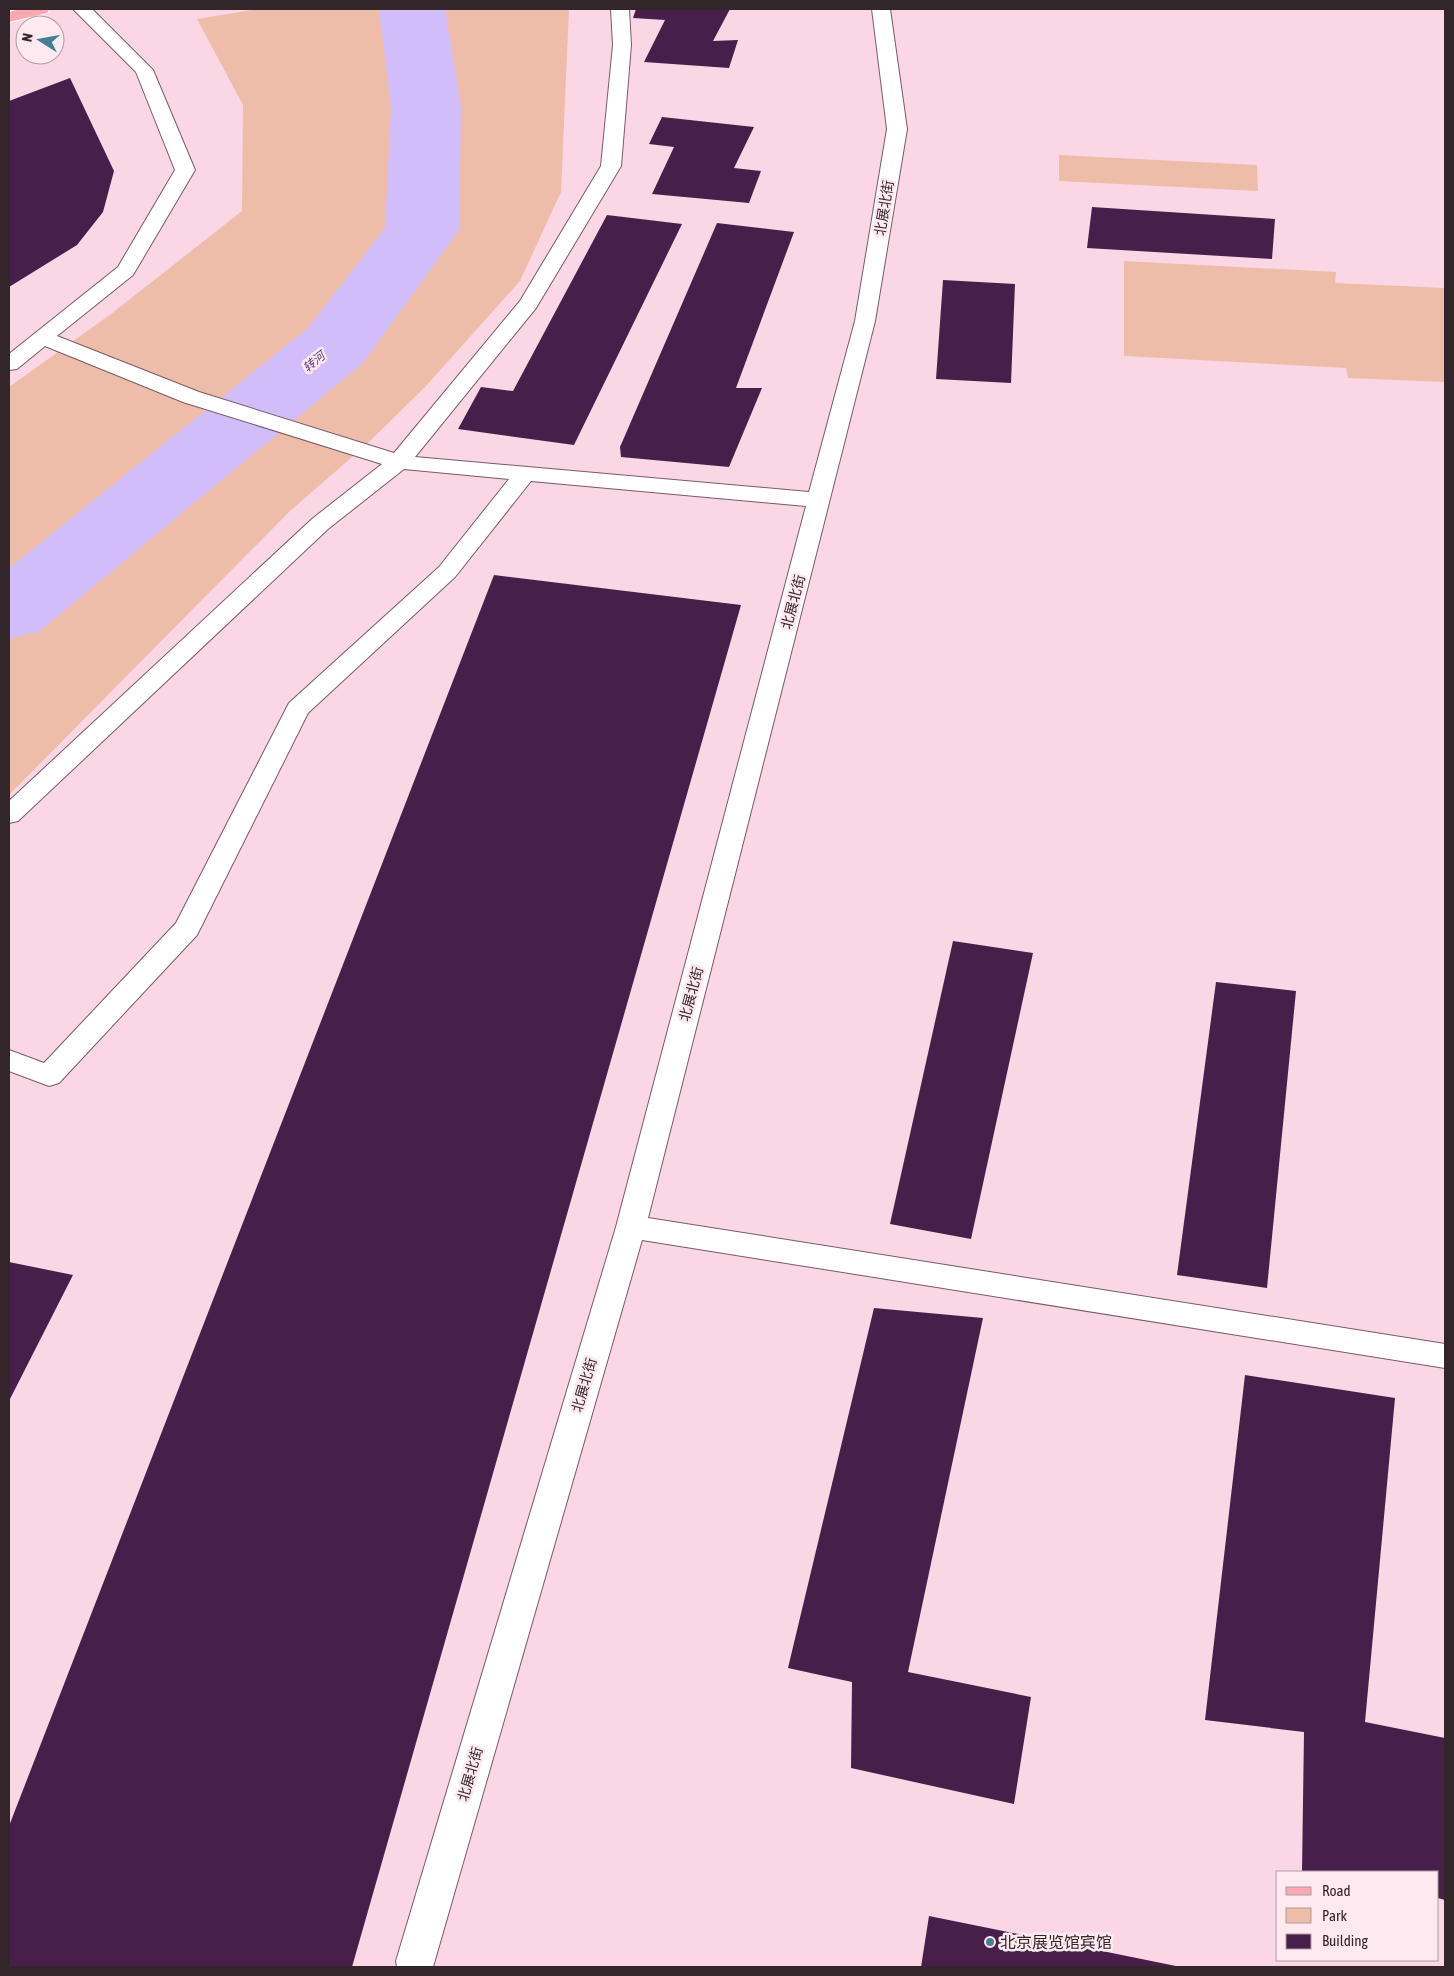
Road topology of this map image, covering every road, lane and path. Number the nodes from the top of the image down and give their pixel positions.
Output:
1 (41, 9) edge
2 (82, 9) edge
3 (620, 9) edge
4 (881, 9) edge
5 (9, 16) edge
6 (44, 338) junction
7 (9, 364) edge
8 (399, 462) junction
9 (525, 473) junction
10 (820, 500) junction
11 (9, 815) edge
12 (9, 1060) edge
13 (631, 1227) junction
14 (1445, 1356) edge
15 (415, 1967) edge

1 - 5 main road
2 - 6 street
3 - 8 street
4 - 10 street, 北展北街
6 - 7 street
6 - 8 street
8 - 9 street
8 - 11 street
9 - 10 street
9 - 12 street
10 - 13 street, 北展北街
13 - 14 street
13 - 15 street, 北展北街

